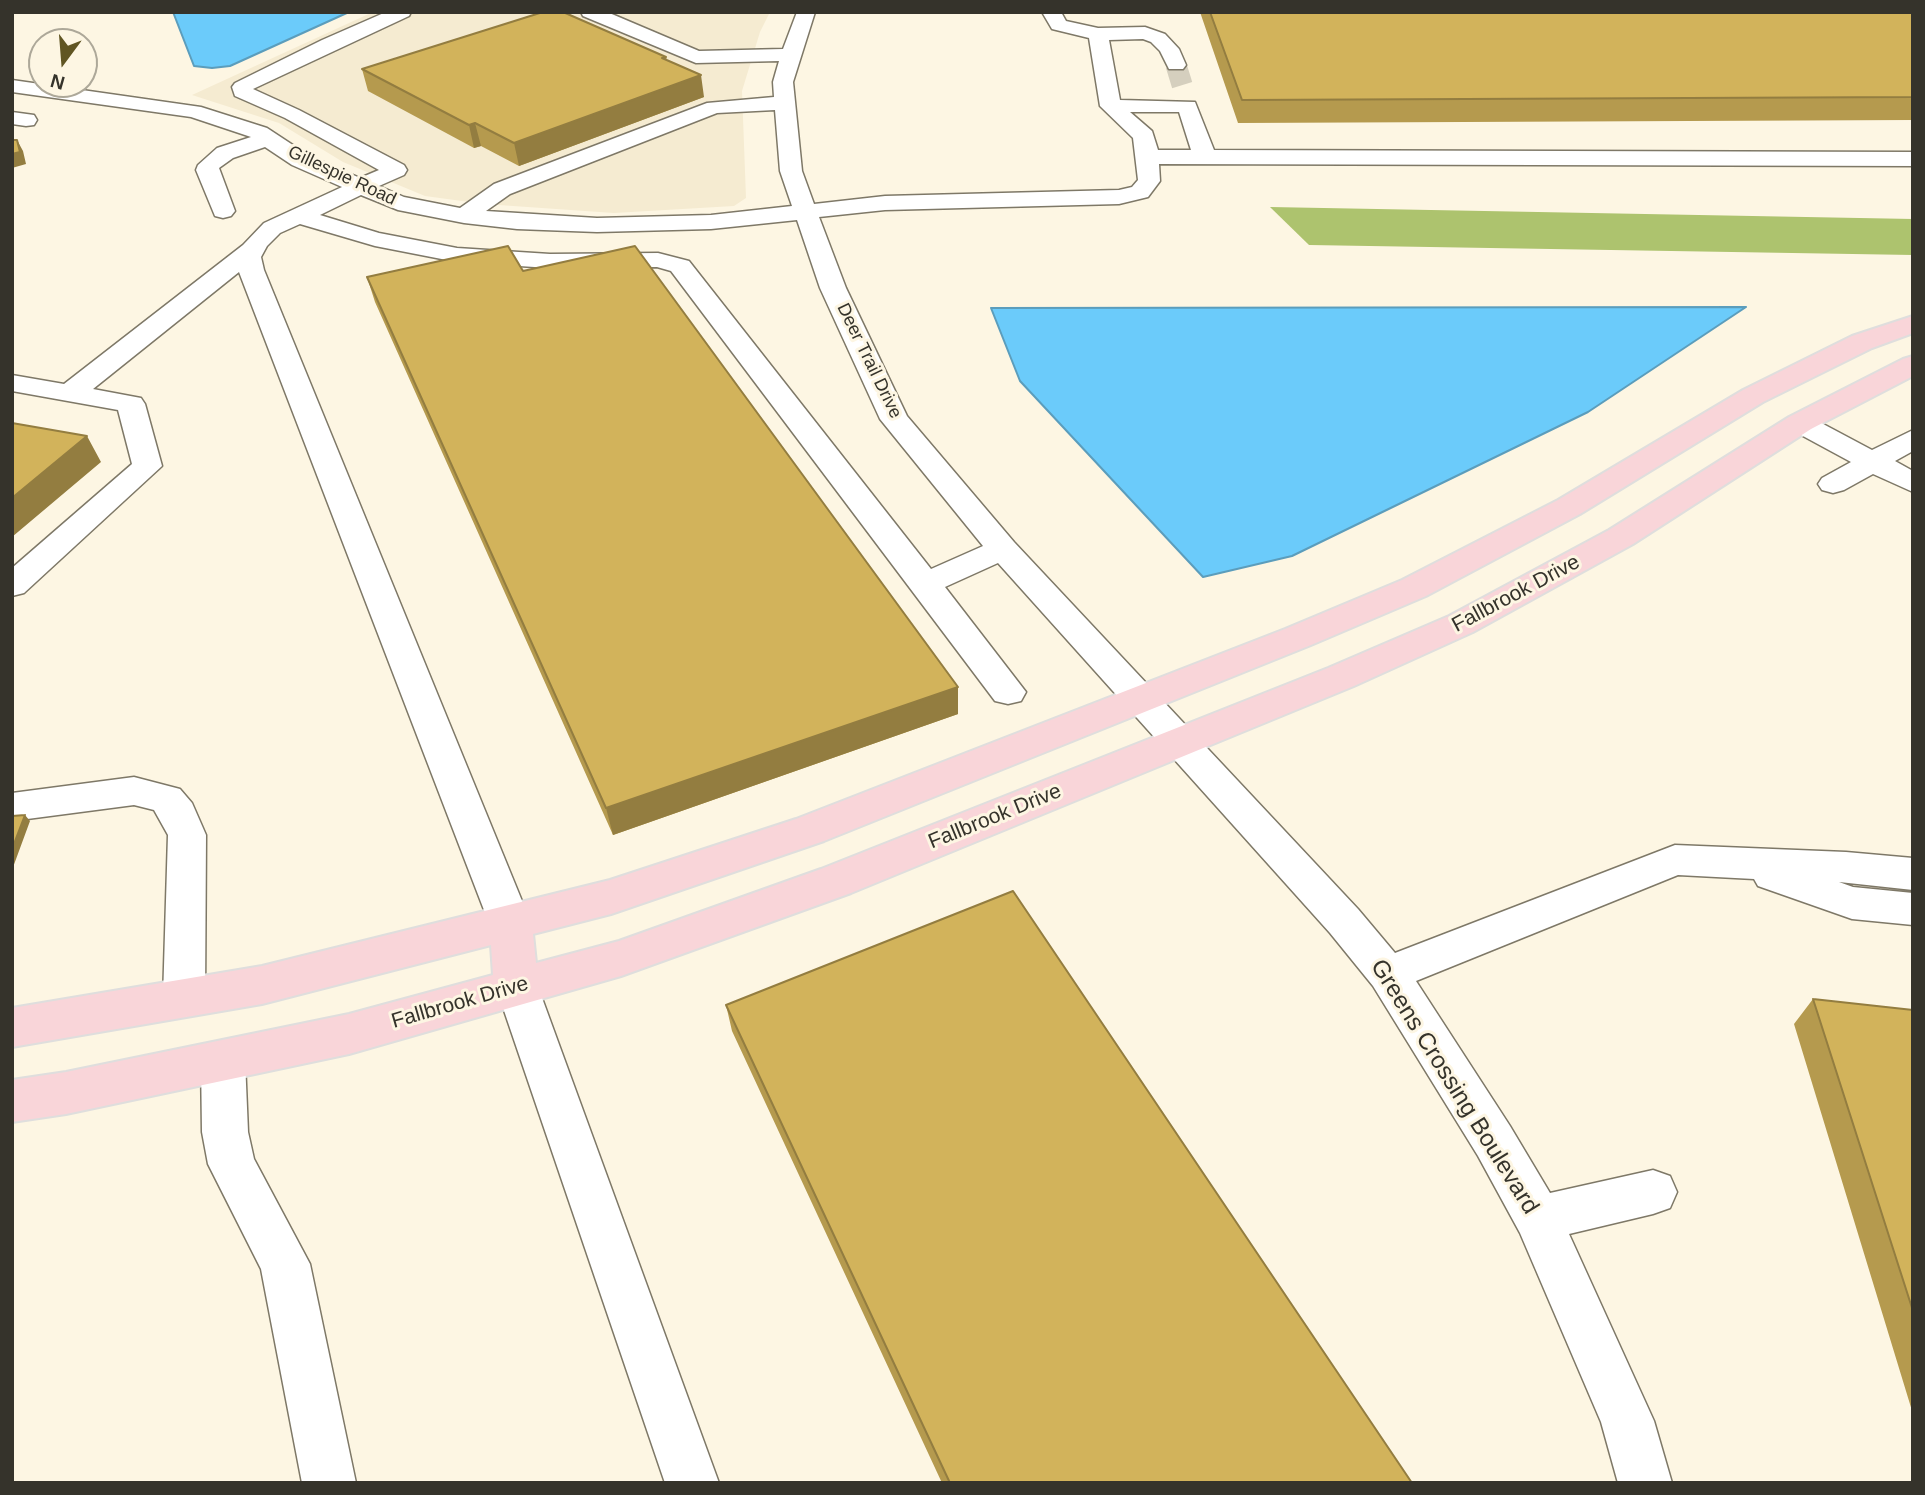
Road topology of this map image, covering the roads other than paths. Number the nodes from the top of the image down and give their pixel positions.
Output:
1 (402, 12) edge
2 (590, 12) edge
3 (806, 12) edge
4 (1051, 12) edge
5 (1098, 34) junction
6 (790, 55) junction
7 (1176, 65) tunnel mouth
8 (12, 86) edge
9 (783, 103) junction
10 (1111, 106) junction
11 (268, 139) junction
12 (1148, 158) junction
13 (1205, 158) junction
14 (1913, 159) edge
15 (369, 183) junction
16 (223, 211) dead end
17 (805, 211) junction
18 (296, 215) junction
19 (464, 216) junction
20 (686, 223) junction
21 (253, 249) junction
22 (673, 263) junction
23 (1913, 324) edge
24 (1913, 365) edge
25 (12, 383) edge
26 (70, 393) junction
27 (1800, 423) junction
28 (1913, 439) edge
29 (1872, 461) junction
30 (1617, 477) junction
31 (1913, 483) edge
32 (1833, 484) dead end
33 (1670, 505) junction
34 (1003, 550) junction
35 (925, 584) junction
36 (12, 586) edge
37 (1008, 692) dead end
38 (1140, 699) junction
39 (1181, 742) junction
40 (12, 807) edge
41 (1739, 863) junction
42 (1913, 874) edge
43 (1913, 909) edge
44 (510, 923) junction
45 (1388, 974) junction
46 (517, 987) junction
47 (184, 999) junction
48 (12, 1028) edge
49 (223, 1060) junction
50 (12, 1101) edge
51 (1653, 1192) dead end
52 (1538, 1218) junction
53 (329, 1483) edge
54 (692, 1483) edge
55 (1645, 1483) edge

1 - 15 street
2 - 6 street
3 - 6 street, Deer Trail Drive
4 - 5 street
5 - 7 street
5 - 10 street
6 - 9 street, Deer Trail Drive
8 - 11 street, Gillespie Road
9 - 17 street, Deer Trail Drive
9 - 19 street
10 - 12 street
10 - 13 street
11 - 15 street, Gillespie Road
11 - 16 street
12 - 13 street
12 - 17 street, Gillespie Road
13 - 14 street
15 - 18 street
15 - 19 street, Gillespie Road
17 - 20 street, Gillespie Road
17 - 34 street, Deer Trail Drive
18 - 21 street
18 - 22 street
19 - 20 street, Gillespie Road
20 - 22 street
21 - 26 street
21 - 44 street
22 - 35 street
23 - 30 main road
24 - 27 main road, Fallbrook Drive
25 - 26 street
26 - 36 lane
27 - 29 street
27 - 33 main road, Fallbrook Drive
28 - 29 lane
29 - 31 street
29 - 32 lane
30 - 33 main road
30 - 38 main road
33 - 39 main road, Fallbrook Drive
34 - 35 lane
34 - 38 street, Deer Trail Drive
35 - 37 street
38 - 39 street, Deer Trail Drive
38 - 44 main road
39 - 45 street, Greens Crossing Boulevard
39 - 46 main road, Fallbrook Drive
40 - 47 street
41 - 42 street
41 - 43 street
41 - 45 street
44 - 46 main road
44 - 47 main road
45 - 52 street, Greens Crossing Boulevard
46 - 49 main road, Fallbrook Drive
46 - 54 street
47 - 48 main road
49 - 50 main road, Fallbrook Drive
49 - 53 street
51 - 52 street
52 - 55 street, Greens Crossing Boulevard

